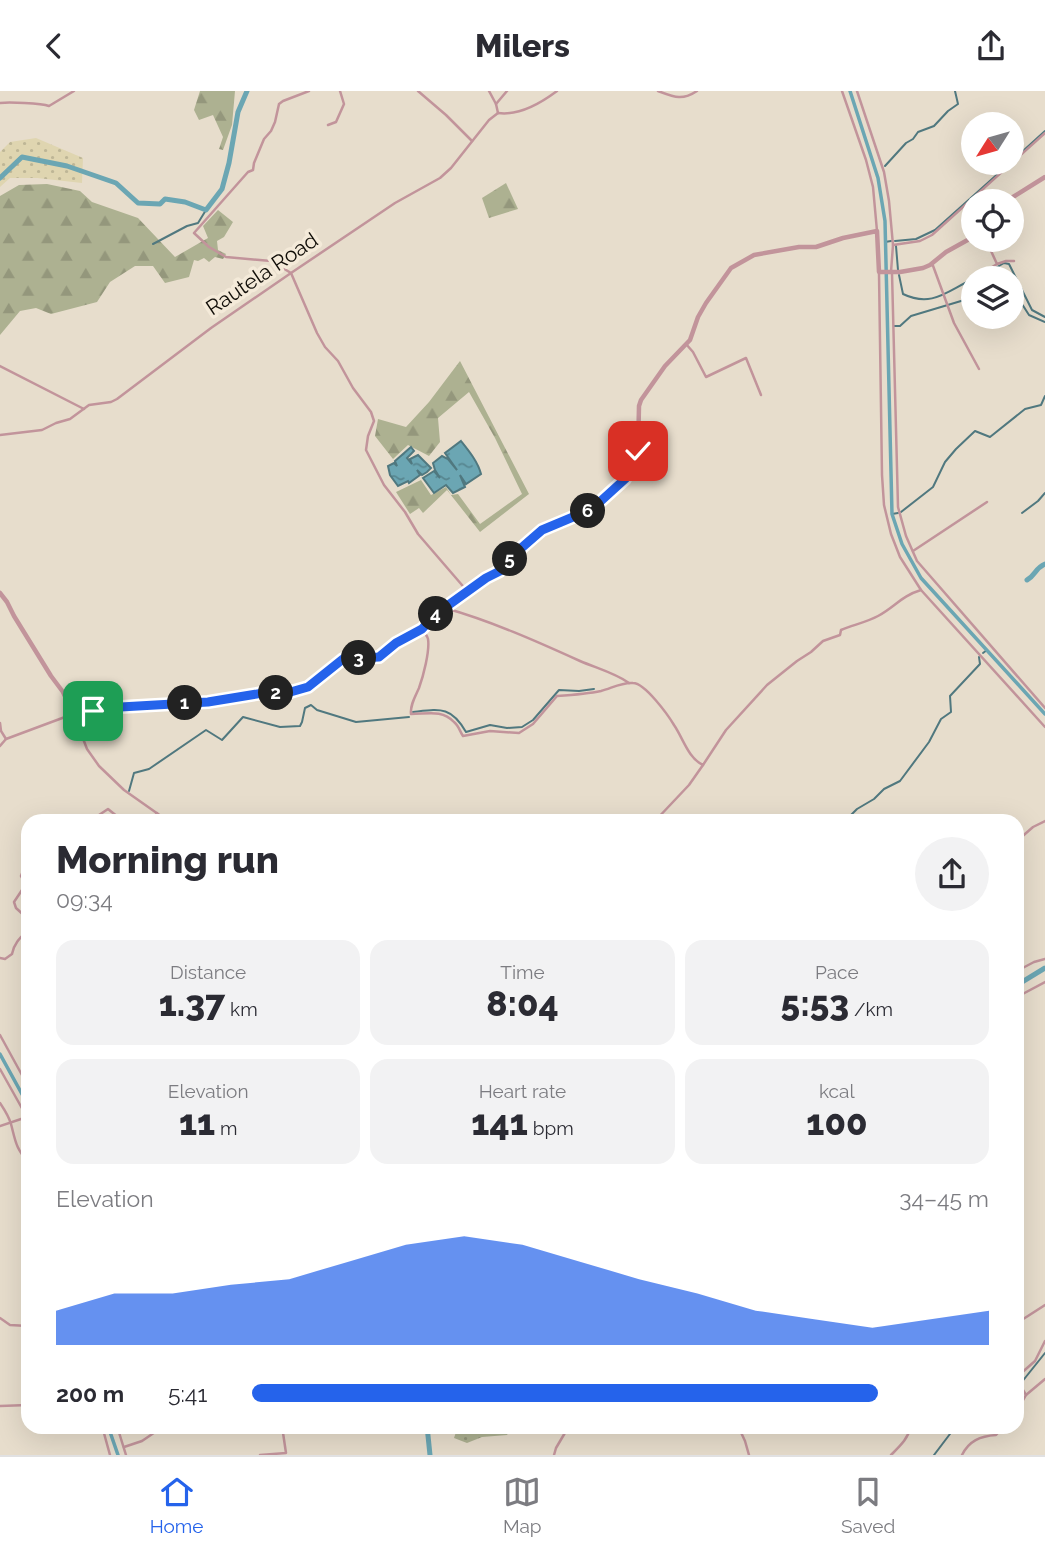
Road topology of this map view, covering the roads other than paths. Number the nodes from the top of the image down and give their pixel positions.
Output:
1 (74, 91) edge
2 (309, 91) edge
3 (340, 91) edge
4 (418, 91) edge
5 (489, 91) edge
6 (507, 91) edge
7 (557, 91) edge
8 (658, 91) edge
9 (697, 91) edge
10 (842, 91) edge
11 (857, 91) edge
12 (0, 103) edge
13 (496, 104) junction
14 (498, 113) junction
15 (328, 125) dead end
16 (1045, 134) edge
17 (472, 141) junction
18 (1045, 177) edge
19 (1024, 190) edge
20 (877, 231) junction
21 (961, 243) edge
22 (893, 245) junction
23 (992, 252) edge
24 (1014, 261) dead end
25 (932, 263) junction
26 (997, 264) junction
27 (994, 266) edge
28 (886, 272) junction
29 (291, 273) junction
30 (686, 344) junction
31 (0, 366) edge
32 (979, 369) dead end
33 (761, 395) dead end
34 (83, 409) junction
35 (0, 435) edge
36 (987, 502) dead end
37 (913, 551) junction
38 (921, 590) junction
39 (468, 592) junction
40 (0, 593) edge
41 (444, 608) junction
42 (422, 629) junction
43 (630, 683) junction
44 (1045, 708) edge
45 (74, 715) junction
46 (0, 723) edge
47 (1045, 727) edge
48 (6, 739) junction
49 (0, 745) edge
50 (703, 765) junction
51 (157, 813) edge
52 (662, 814) edge
53 (1045, 821) edge
54 (1024, 835) edge
55 (21, 892) edge
56 (21, 913) edge
57 (21, 936) edge
58 (0, 958) edge
59 (1045, 958) edge
60 (1024, 967) edge
61 (1045, 982) edge
62 (1024, 993) edge
63 (0, 1035) edge
64 (0, 1069) edge
65 (21, 1073) edge
66 (0, 1103) edge
67 (21, 1106) edge
68 (21, 1120) edge
69 (10, 1122) junction
70 (0, 1125) edge
71 (21, 1153) edge
72 (1045, 1305) edge
73 (0, 1318) edge
74 (1024, 1319) edge
75 (21, 1326) edge
76 (1045, 1341) edge
77 (1024, 1371) edge
78 (1045, 1380) edge
79 (1024, 1391) edge
80 (1026, 1395) junction
81 (1024, 1399) edge
82 (21, 1405) edge
83 (0, 1406) edge
84 (102, 1434) edge
85 (120, 1434) edge
86 (152, 1434) edge
87 (283, 1434) edge
88 (564, 1434) edge
89 (742, 1434) edge
90 (909, 1434) edge
91 (997, 1434) edge
92 (124, 1447) junction
93 (286, 1454) edge
94 (110, 1455) edge
95 (126, 1455) edge
96 (260, 1455) edge
97 (554, 1455) edge
98 (749, 1455) edge
99 (891, 1455) edge
100 (962, 1455) edge

1 - 12 street
2 - 29 street
3 - 15 street
4 - 17 street
5 - 13 street
6 - 13 street
7 - 14 street
8 - 9 street
10 - 20 street
11 - 22 street
13 - 14 street
14 - 17 street, Rautela Road
16 - 22 street
17 - 29 street, Rautela Road
18 - 19 street
20 - 28 street
20 - 30 street
21 - 25 street
22 - 28 street
23 - 26 street
24 - 26 street
25 - 28 street
25 - 32 street
26 - 27 street
28 - 37 street
28 - 38 street
29 - 34 street, Rautela Road
29 - 39 street
30 - 33 street
30 - 39 street
31 - 34 street
34 - 35 street, Rautela Road
36 - 37 street
37 - 44 street
38 - 47 street
38 - 50 street
39 - 41 street
40 - 45 street
41 - 42 street
41 - 43 street
42 - 43 street
42 - 45 street
43 - 50 street
45 - 48 street
45 - 51 street
46 - 48 street
48 - 49 street
50 - 52 street
53 - 54 street
55 - 56 street
57 - 58 street
59 - 60 street
61 - 62 street
63 - 65 street
64 - 67 street
66 - 69 street
68 - 69 street
69 - 70 street
69 - 71 street
72 - 74 street
73 - 75 street
76 - 77 street
78 - 80 street
79 - 80 street
80 - 81 street
82 - 83 street
84 - 94 street
85 - 92 street
86 - 92 street
87 - 93 street
88 - 97 street
89 - 98 street
90 - 99 street
91 - 100 street
92 - 95 street
93 - 96 street

